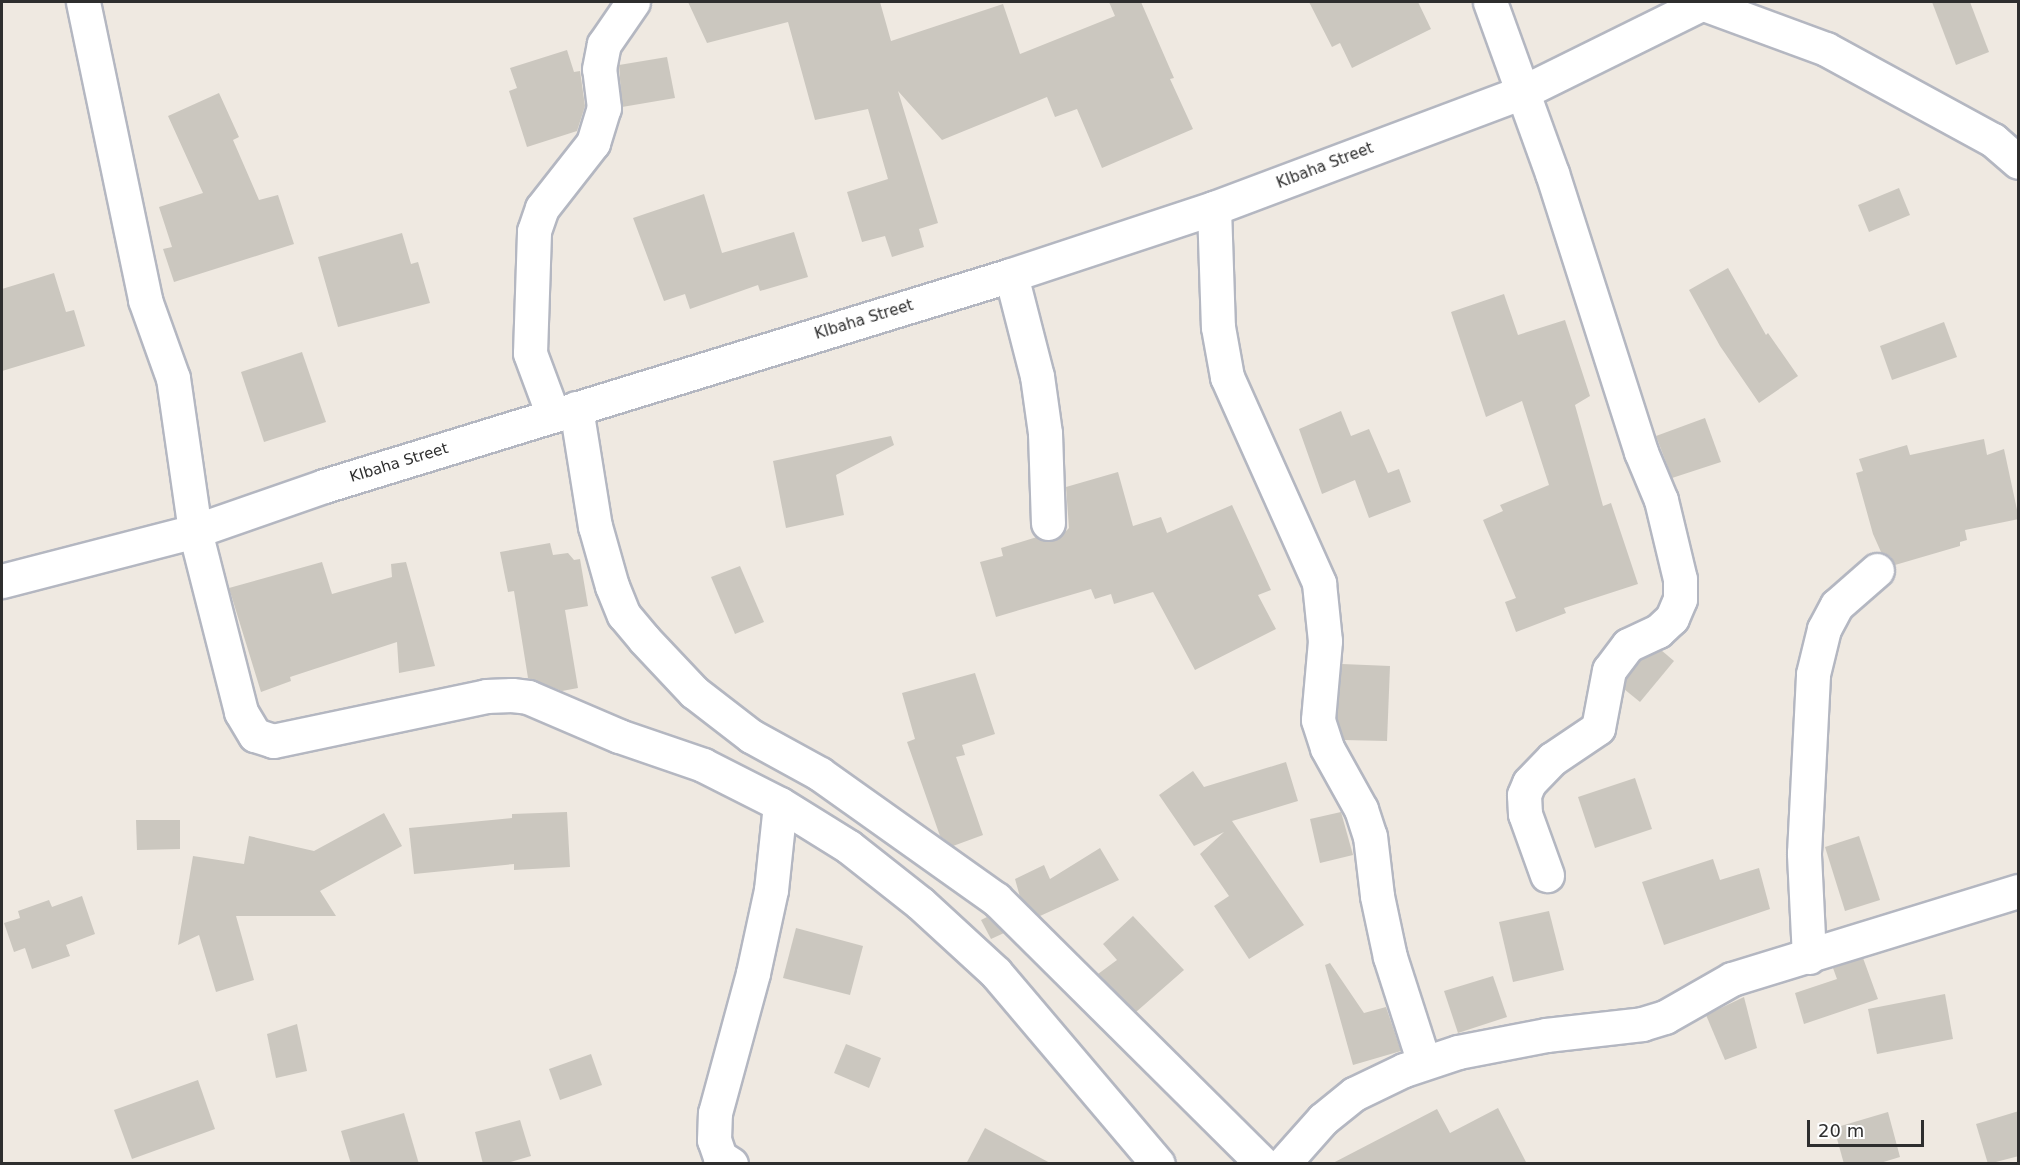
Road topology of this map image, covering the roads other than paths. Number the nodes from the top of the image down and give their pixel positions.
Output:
1 (83, 2) edge
2 (633, 2) edge
3 (1490, 2) edge
4 (1703, 2) edge
5 (1522, 92) junction
6 (2019, 162) edge
7 (1214, 208) junction
8 (1011, 275) junction
9 (565, 412) junction
10 (1048, 523) dead end
11 (195, 531) junction
12 (1877, 570) dead end
13 (2, 581) edge
14 (780, 804) junction
15 (1547, 875) dead end
16 (2019, 891) edge
17 (1809, 957) junction
18 (1424, 1063) junction
19 (731, 1164) edge
20 (1158, 1164) edge
21 (1263, 1164) edge
22 (1283, 1164) edge

1 - 11 street
2 - 9 street
3 - 5 street
4 - 5 street, KIbaha Street
4 - 6 street
5 - 7 street, KIbaha Street
5 - 15 street
7 - 8 street, KIbaha Street
7 - 18 street
8 - 9 street, KIbaha Street
8 - 10 street
9 - 11 street, KIbaha Street
9 - 21 street
11 - 13 street, KIbaha Street
11 - 14 street
12 - 17 street
14 - 19 street
14 - 20 street
16 - 17 street
17 - 18 street
18 - 22 street

